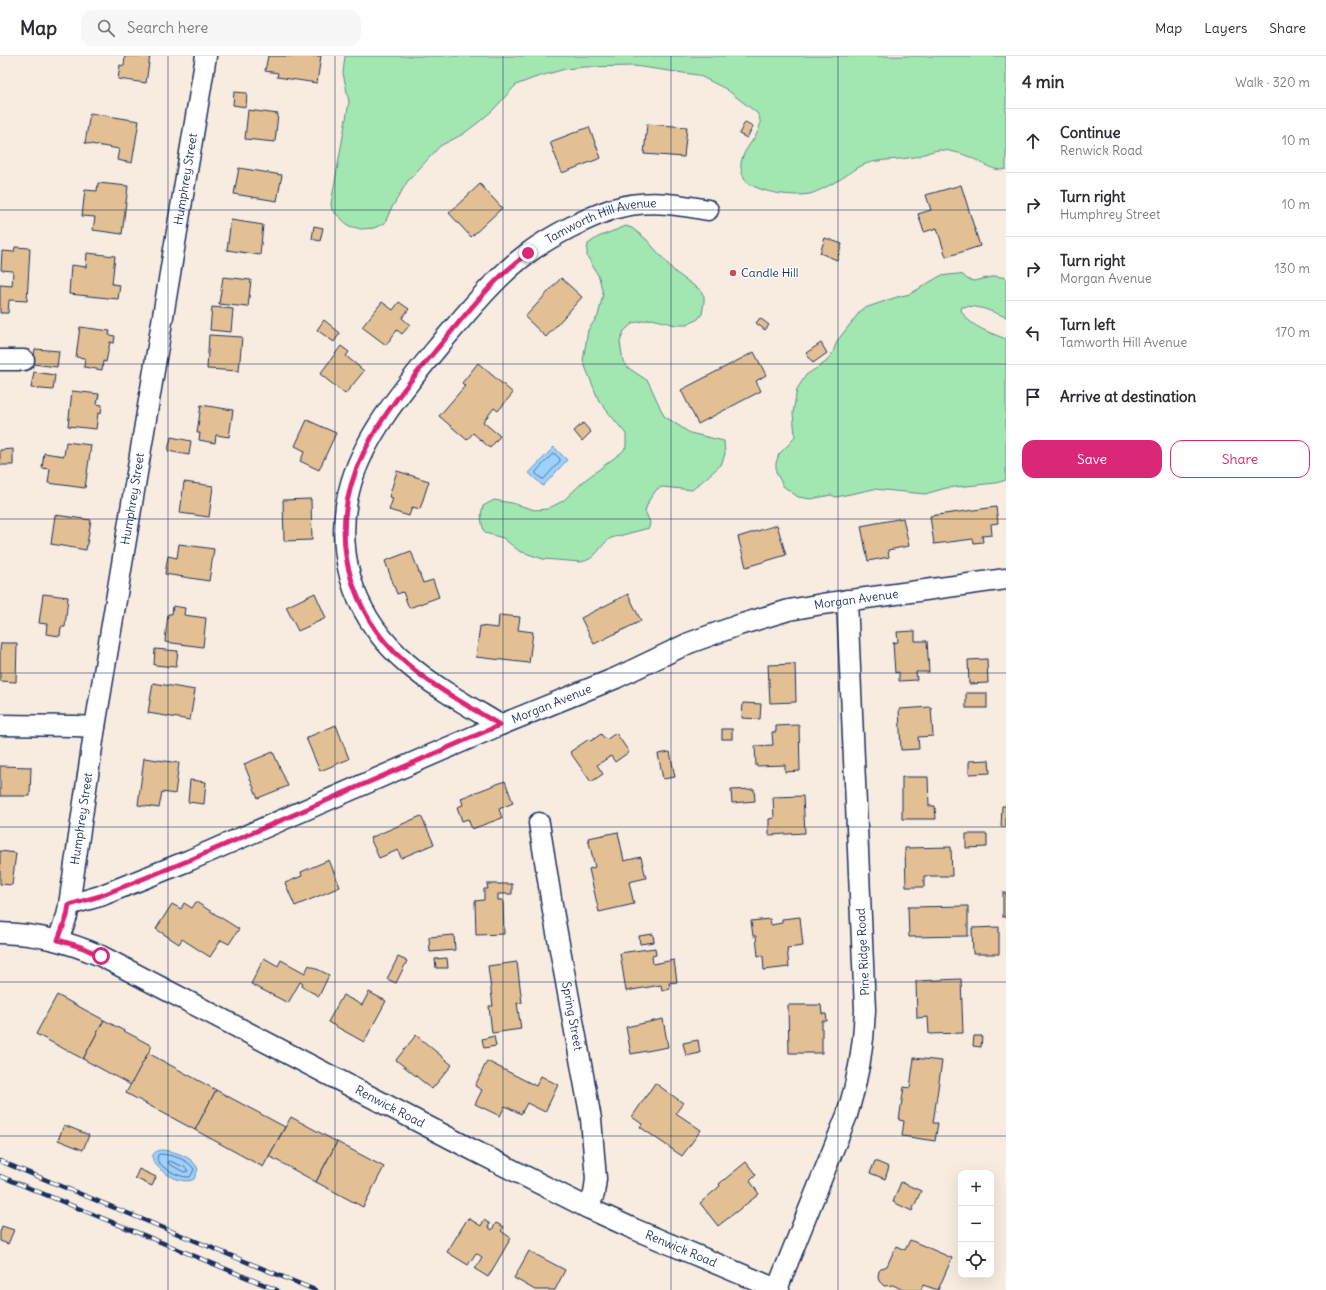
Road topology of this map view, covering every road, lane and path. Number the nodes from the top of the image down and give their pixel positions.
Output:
1 (206, 56) edge
2 (708, 210) dead end
3 (0, 360) edge
4 (24, 360) dead end
5 (1006, 580) edge
6 (847, 600) junction
7 (0, 725) edge
8 (500, 725) junction
9 (95, 728) junction
10 (539, 823) dead end
11 (69, 905) junction
12 (0, 933) edge
13 (58, 940) junction
14 (588, 1208) junction
15 (778, 1290) edge

1 - 9 street, Humphrey Street
2 - 8 street, Tamworth Hill Avenue
3 - 4 street
5 - 6 street, Morgan Avenue
6 - 8 street, Morgan Avenue
6 - 15 street, Pine Ridge Road
7 - 9 street
8 - 11 street, Morgan Avenue
9 - 11 street, Humphrey Street
10 - 14 street, Spring Street
11 - 13 street, Humphrey Street
12 - 13 street, Renwick Road
13 - 14 street, Renwick Road
14 - 15 street, Renwick Road

